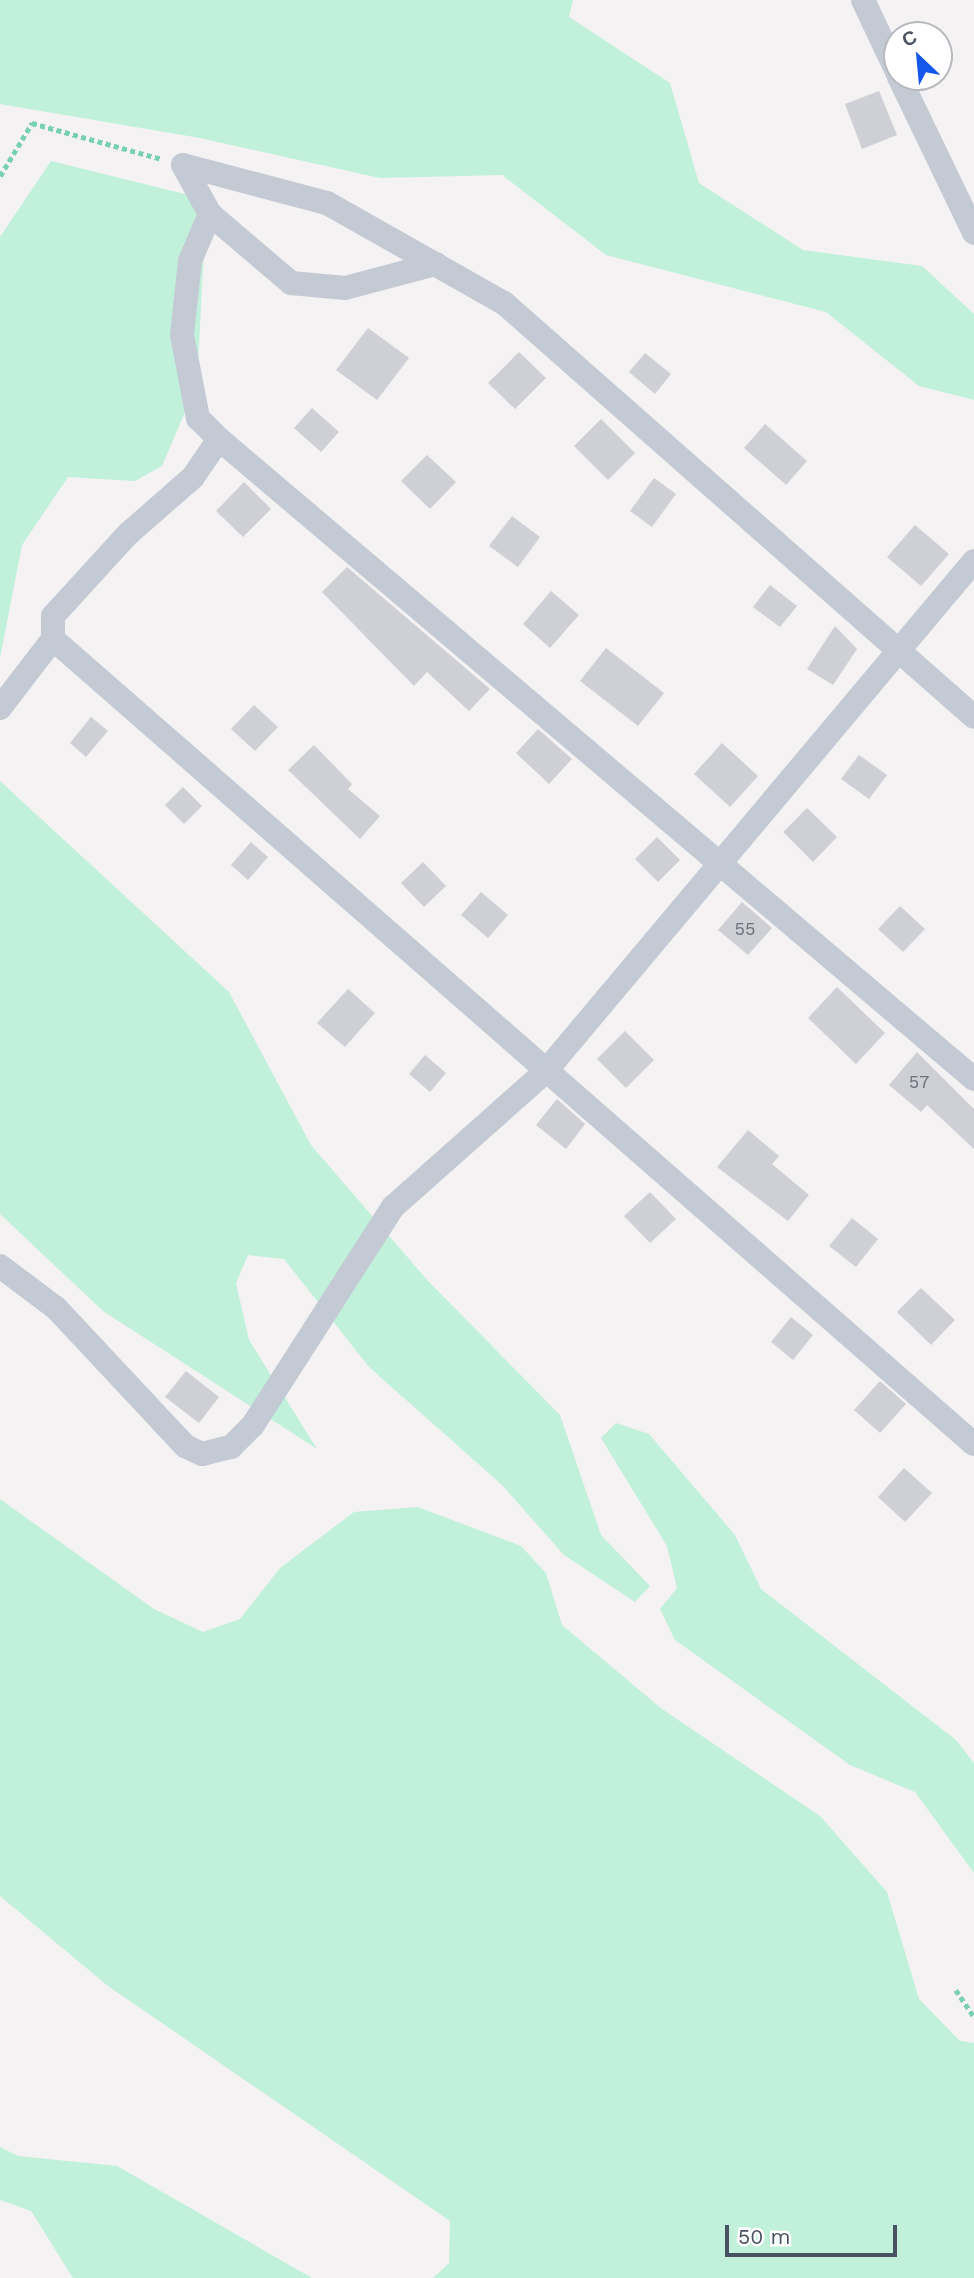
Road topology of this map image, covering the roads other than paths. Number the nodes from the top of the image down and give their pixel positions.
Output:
1 (863, 0) edge
2 (883, 42) edge
3 (906, 91) edge
4 (210, 214) junction
5 (974, 233) edge
6 (436, 264) junction
7 (219, 439) junction
8 (974, 561) edge
9 (53, 639) junction
10 (899, 652) junction
11 (0, 708) edge
12 (974, 717) edge
13 (720, 859) junction
14 (545, 1072) junction
15 (974, 1079) edge
16 (0, 1266) edge
17 (974, 1444) edge

1 - 2 street
3 - 5 street
4 - 6 street
4 - 6 street
4 - 7 street
6 - 10 street
7 - 9 street
7 - 13 street
8 - 10 street
9 - 11 street
9 - 14 street
10 - 12 street
10 - 13 street
13 - 14 street
13 - 15 street
14 - 16 street
14 - 17 street

